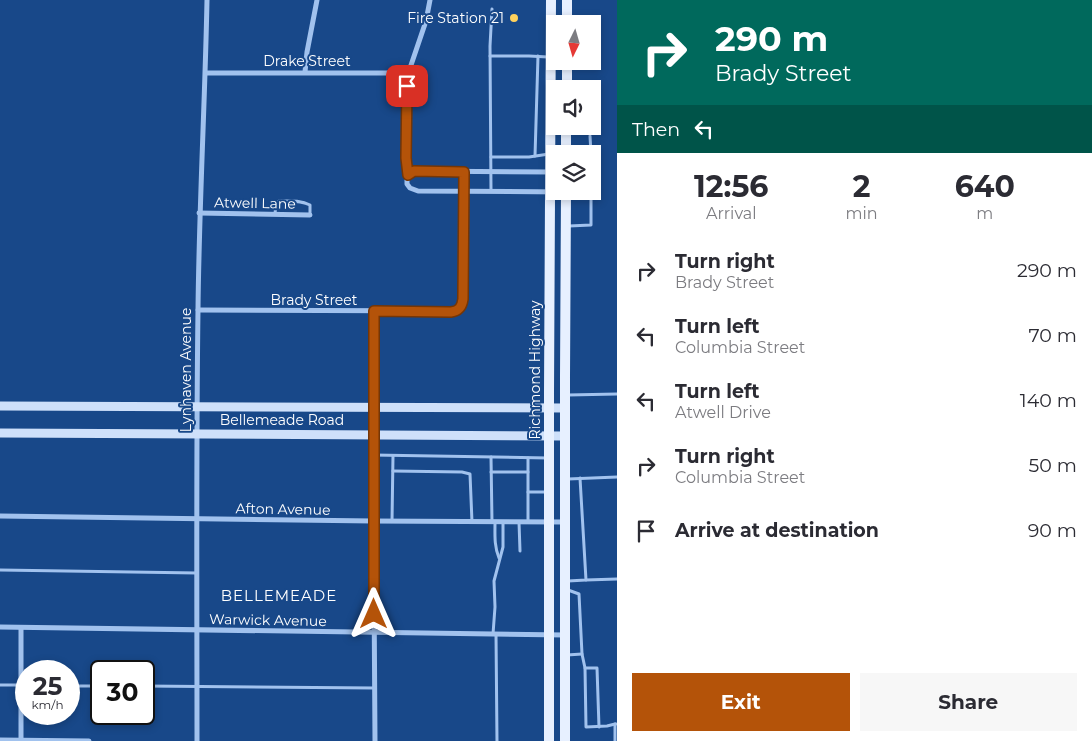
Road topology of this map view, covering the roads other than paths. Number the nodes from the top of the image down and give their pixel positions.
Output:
1 (207, 0) edge
2 (317, 0) edge
3 (430, 0) edge
4 (551, 0) edge
5 (567, 0) edge
6 (492, 9) dead end
7 (551, 13) joint
8 (556, 15) edge
9 (567, 15) edge
10 (490, 56) junction
11 (538, 56) junction
12 (546, 57) edge
13 (551, 70) edge
14 (305, 72) junction
15 (206, 73) junction
16 (408, 74) junction
17 (590, 136) dead end
18 (550, 145) edge
19 (590, 145) edge
20 (546, 155) edge
21 (535, 156) junction
22 (490, 157) junction
23 (464, 172) junction
24 (491, 172) junction
25 (546, 172) edge
26 (408, 175) junction
27 (464, 191) junction
28 (491, 191) junction
29 (546, 191) edge
30 (550, 200) edge
31 (566, 200) edge
32 (591, 200) edge
33 (200, 213) junction
34 (275, 214) junction
35 (310, 215) joint
36 (566, 226) junction
37 (198, 310) junction
38 (374, 311) junction
39 (617, 394) edge
40 (565, 395) junction
41 (0, 406) edge
42 (197, 407) junction
43 (373, 408) junction
44 (549, 408) junction
45 (565, 408) junction
46 (0, 433) edge
47 (197, 433) junction
48 (373, 434) junction
49 (549, 435) junction
50 (565, 436) junction
51 (373, 455) junction
52 (393, 456) junction
53 (491, 457) junction
54 (528, 458) junction
55 (549, 458) junction
56 (393, 471) junction
57 (491, 472) junction
58 (528, 472) junction
59 (617, 477) edge
60 (580, 478) junction
61 (565, 479) junction
62 (528, 492) junction
63 (549, 492) junction
64 (0, 516) edge
65 (198, 519) junction
66 (374, 521) junction
67 (392, 521) junction
68 (472, 522) junction
69 (493, 522) junction
70 (503, 522) junction
71 (519, 522) junction
72 (528, 522) junction
73 (550, 522) junction
74 (565, 522) junction
75 (520, 551) dead end
76 (500, 559) junction
77 (0, 570) edge
78 (197, 573) junction
79 (617, 579) edge
80 (586, 580) junction
81 (565, 585) junction
82 (0, 627) edge
83 (21, 628) junction
84 (197, 630) junction
85 (374, 632) junction
86 (495, 634) junction
87 (550, 634) junction
88 (565, 635) junction
89 (582, 654) junction
90 (565, 655) junction
91 (23, 660) edge
92 (585, 668) junction
93 (0, 685) edge
94 (15, 685) edge
95 (155, 686) edge
96 (197, 687) junction
97 (374, 688) junction
98 (616, 724) edge
99 (23, 725) edge
100 (599, 727) junction
101 (0, 740) edge
102 (22, 741) edge
103 (89, 741) edge
104 (197, 741) edge
105 (375, 741) edge
106 (497, 741) edge
107 (549, 741) edge
108 (566, 741) edge
109 (615, 741) edge

1 - 15 street, Lynhaven Avenue
2 - 14 street
3 - 16 street
4 - 7 main road, Richmond Highway
5 - 9 main road
6 - 10 lane
7 - 8 lane
10 - 11 lane
10 - 22 lane
11 - 12 lane
11 - 21 lane
13 - 18 main road, Richmond Highway
14 - 15 street, Drake Street
14 - 16 street, Drake Street
15 - 33 street, Lynhaven Avenue
16 - 26 street
17 - 19 lane
20 - 21 lane
21 - 22 lane
22 - 24 lane
23 - 24 street
23 - 26 street
23 - 27 street
24 - 25 street
24 - 28 lane
26 - 27 street
27 - 28 street
27 - 38 street, Brady Street
28 - 29 street
30 - 44 main road, Richmond Highway
31 - 36 main road
32 - 36 lane
33 - 34 street, Atwell Lane
33 - 37 street, Lynhaven Avenue
34 - 35 street, Atwell Lane
34 - 35 lane
36 - 40 main road
37 - 38 street, Brady Street
37 - 42 street, Lynhaven Avenue
38 - 43 street
39 - 40 lane
40 - 45 main road
41 - 42 main road, Bellemeade Road
42 - 43 main road, Bellemeade Road
42 - 47 street, Lynhaven Avenue
43 - 44 main road, Bellemeade Road
43 - 48 street
44 - 45 main road, Bellemeade Road
44 - 49 main road, Richmond Highway
45 - 50 main road
46 - 47 main road, Bellemeade Road
47 - 48 main road, Bellemeade Road
47 - 65 street, Lynhaven Avenue
48 - 49 main road, Bellemeade Road
48 - 51 street
49 - 50 main road, Bellemeade Road
49 - 55 main road, Richmond Highway
50 - 61 main road
51 - 52 lane
51 - 66 street
52 - 53 lane
52 - 56 lane
53 - 54 lane
53 - 57 lane
54 - 55 lane
54 - 58 lane
55 - 63 main road, Richmond Highway
56 - 67 lane
56 - 68 lane
57 - 58 lane
57 - 69 lane
58 - 62 lane
59 - 60 lane
60 - 61 lane
60 - 80 lane
61 - 74 main road
62 - 63 lane
62 - 72 lane
63 - 73 main road, Richmond Highway
64 - 65 street, Afton Avenue
65 - 66 street, Afton Avenue
65 - 78 street, Lynhaven Avenue
66 - 67 street, Afton Avenue
66 - 85 street
67 - 68 street, Afton Avenue
68 - 69 street, Afton Avenue
69 - 70 street, Afton Avenue
69 - 76 lane
70 - 71 street, Afton Avenue
70 - 76 lane
71 - 72 street, Afton Avenue
71 - 75 lane
72 - 73 street, Afton Avenue
73 - 74 street, Afton Avenue
73 - 87 main road, Richmond Highway
74 - 81 main road
76 - 86 lane
77 - 78 lane
78 - 84 street, Lynhaven Avenue
79 - 80 lane
80 - 81 lane
81 - 88 main road
81 - 89 lane
82 - 83 street, Warwick Avenue
83 - 84 street, Warwick Avenue
83 - 91 street
84 - 85 street, Warwick Avenue
84 - 96 street, Lynhaven Avenue
85 - 86 street, Warwick Avenue
85 - 97 street
86 - 87 street, Warwick Avenue
86 - 106 lane
87 - 88 street, Warwick Avenue
87 - 107 main road, Richmond Highway
88 - 90 main road
89 - 90 lane
89 - 92 lane
90 - 108 main road
92 - 100 lane
92 - 100 lane
93 - 94 lane
95 - 96 lane
96 - 97 lane
96 - 104 street, Lynhaven Avenue
97 - 105 street
98 - 100 lane
98 - 109 lane
99 - 102 street
101 - 102 street
102 - 103 street

